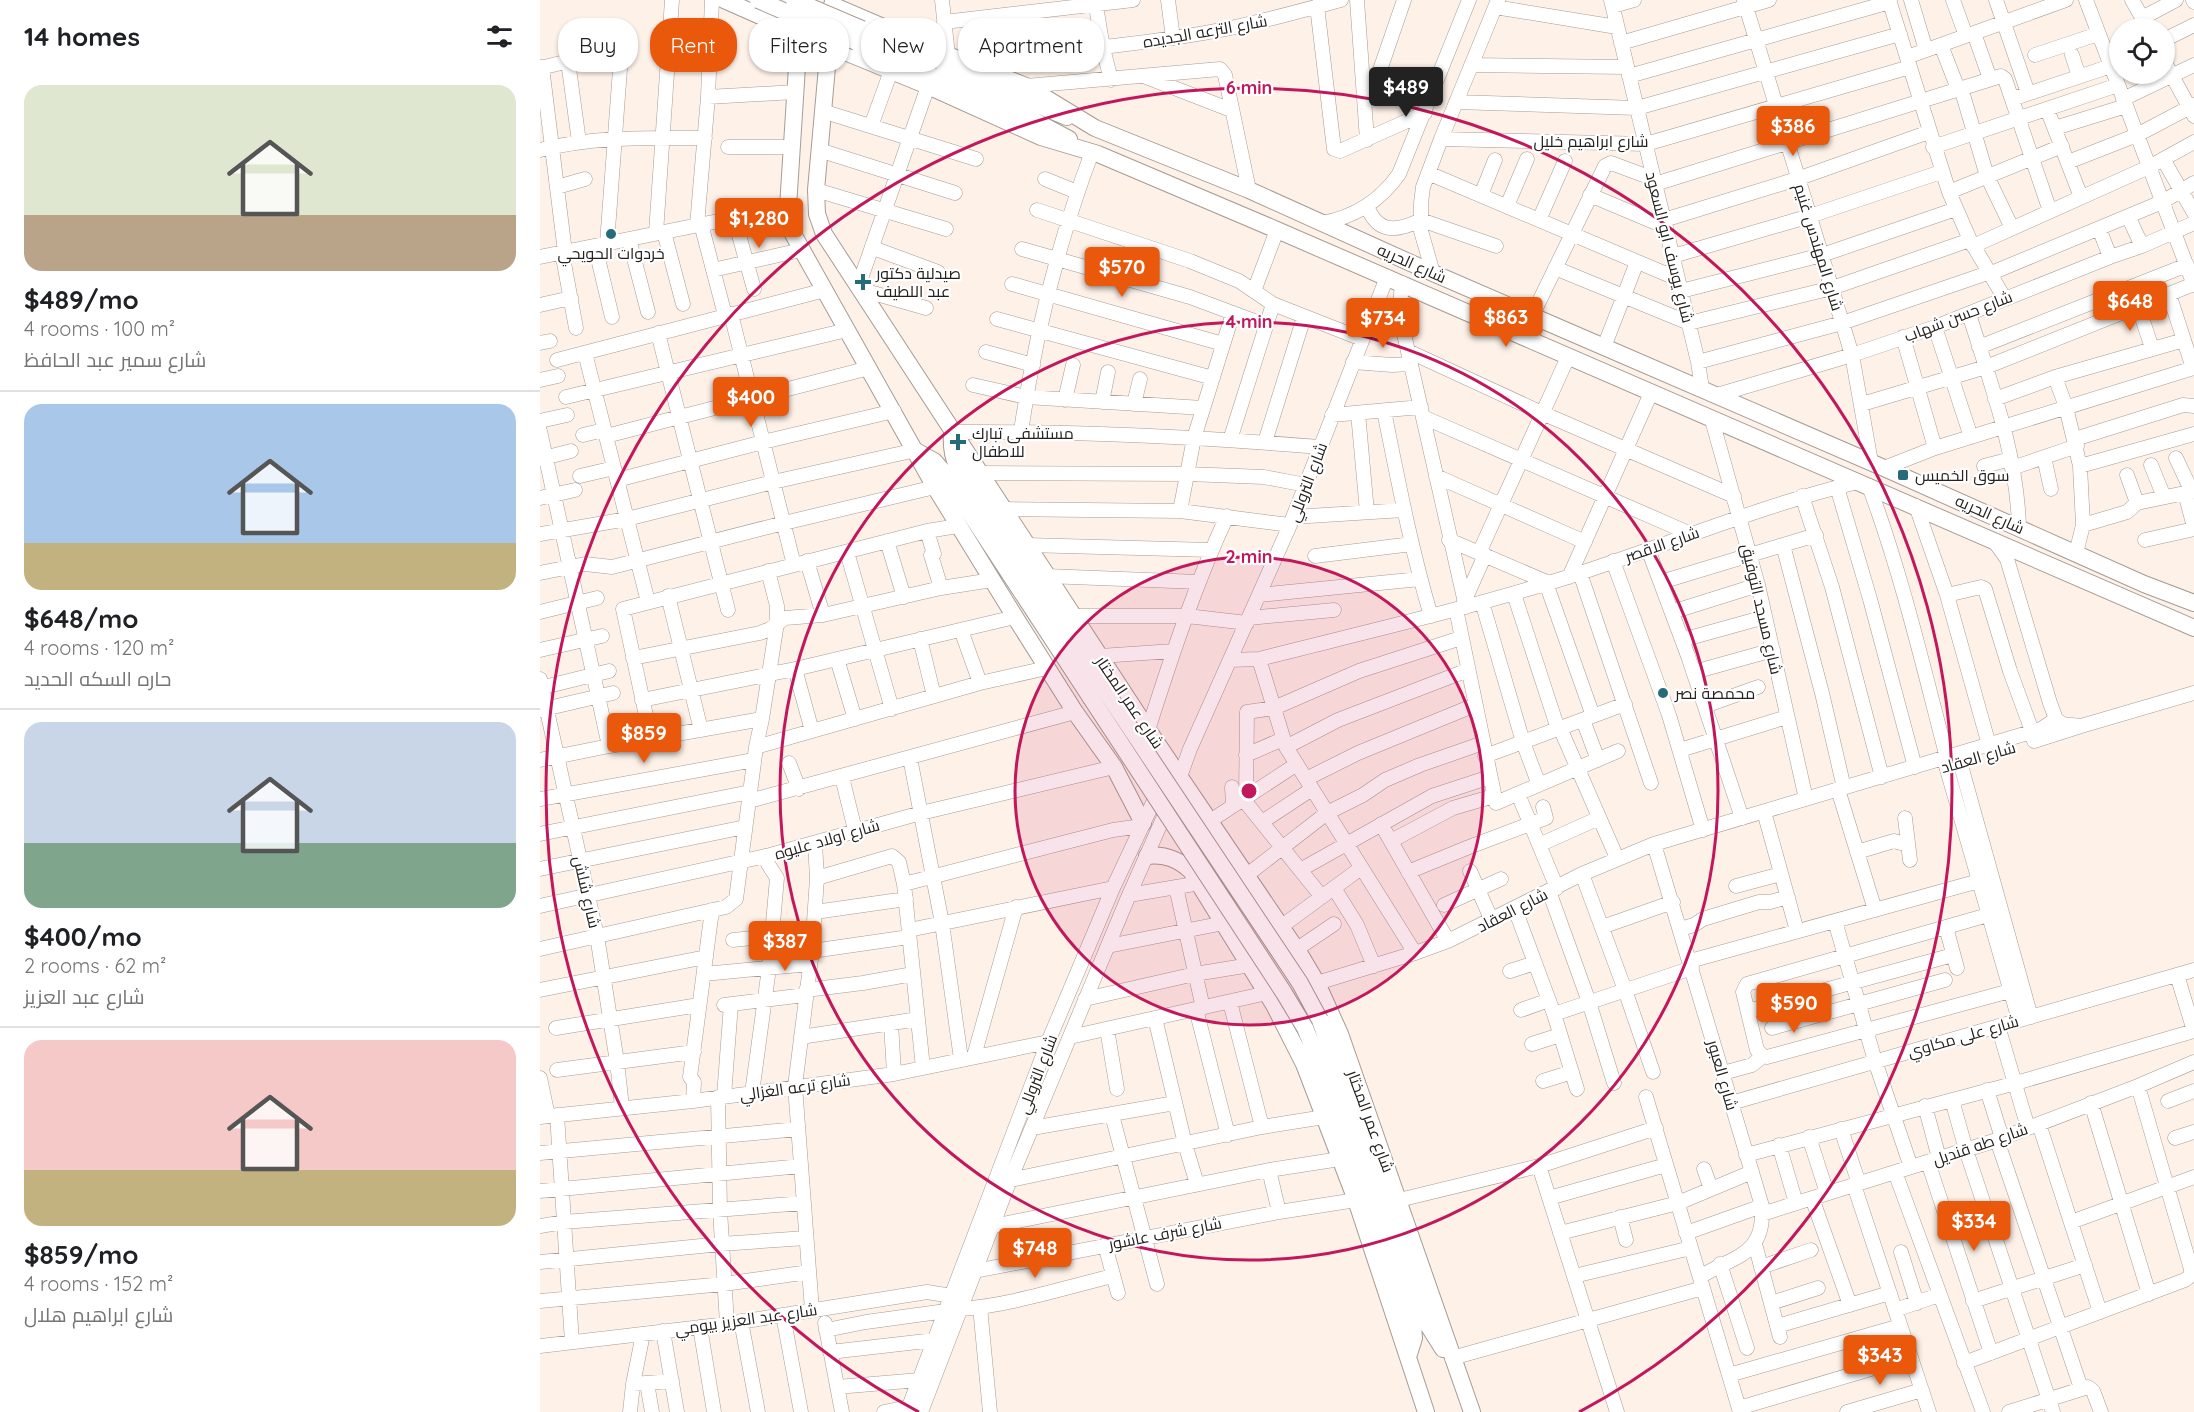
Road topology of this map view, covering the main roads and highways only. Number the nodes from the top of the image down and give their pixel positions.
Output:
1 (724, 0) edge
2 (780, 0) edge
3 (794, 0) edge
4 (801, 0) edge
5 (832, 2) edge
6 (756, 7) edge
7 (774, 18) edge
8 (800, 18) edge
9 (831, 18) edge
10 (855, 34) junction
11 (849, 36) edge
12 (796, 72) edge
13 (826, 72) edge
14 (1085, 123) junction
15 (1088, 152) junction
16 (952, 432) junction
17 (916, 450) junction
18 (2144, 584) junction
19 (2194, 603) edge
20 (2194, 609) edge
21 (2194, 628) edge
22 (1098, 694) junction
23 (1148, 730) junction
24 (1110, 762) junction
25 (1142, 825) road end
26 (1222, 839) junction
27 (1147, 856) road end
28 (1185, 866) junction
29 (1317, 983) junction
30 (1271, 999) junction
31 (1408, 1358) junction
32 (1452, 1358) junction
33 (1426, 1412) edge
34 (1472, 1412) edge

1 - 6 main road
2 - 6 main road
3 - 10 main road, bridge
4 - 8 main road
5 - 9 main road, شارع عمر المختار
5 - 10 main road, شارع الحريه
6 - 7 main road
6 - 10 main road, bridge
10 - 11 main road, شارع الحريه
10 - 14 main road
10 - 14 main road, شارع الحريه
10 - 15 main road
10 - 15 main road, شارع الحريه
12 - 17 main road
13 - 16 main road, شارع عمر المختار
14 - 18 main road, شارع الحريه
15 - 21 main road, شارع الحريه
16 - 22 main road
16 - 23 main road, شارع عمر المختار
17 - 22 main road
17 - 24 main road
18 - 19 main road, شارع الحريه
18 - 20 main road
22 - 31 main road, bridge
22 - 32 main road, bridge
23 - 24 main road
23 - 26 main road, شارع عمر المختار
24 - 25 main road
26 - 28 main road
26 - 29 main road, شارع عمر المختار
27 - 28 main road
28 - 30 main road
29 - 30 main road
29 - 32 main road, شارع عمر المختار
30 - 31 main road
31 - 33 main road
32 - 34 main road, شارع عمر المختار

